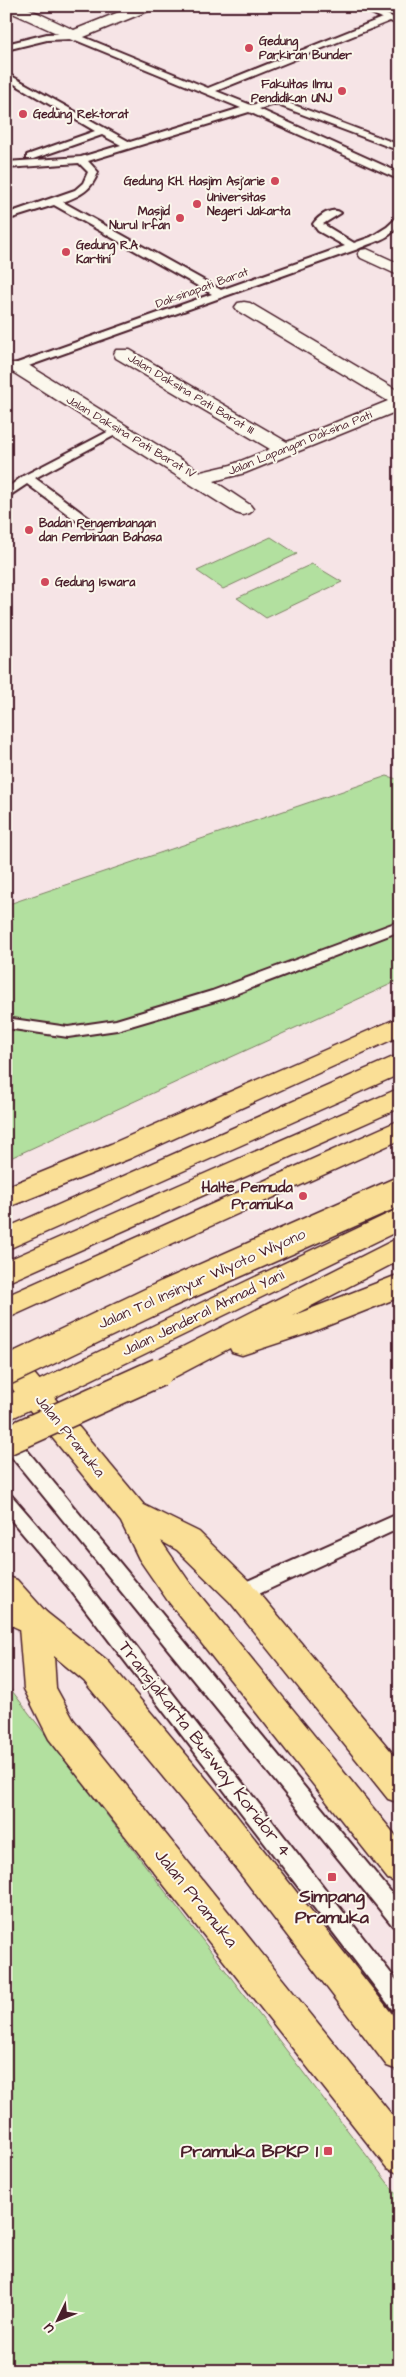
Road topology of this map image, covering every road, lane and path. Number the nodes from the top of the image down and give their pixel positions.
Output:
1 (10, 6) edge
2 (148, 6) edge
3 (360, 6) edge
4 (381, 6) edge
5 (371, 10) junction
6 (72, 20) dead end
7 (395, 20) edge
8 (51, 32) junction
9 (74, 36) junction
10 (6, 46) edge
11 (7, 76) edge
12 (208, 91) junction
13 (251, 109) junction
14 (101, 132) junction
15 (129, 146) junction
16 (400, 148) edge
17 (82, 160) junction
18 (7, 165) edge
19 (399, 175) edge
20 (55, 201) junction
21 (336, 212) dead end
22 (6, 217) edge
23 (400, 218) edge
24 (360, 250) junction
25 (400, 271) edge
26 (222, 294) junction
27 (244, 307) dead end
28 (123, 354) dead end
29 (12, 369) edge
30 (400, 401) edge
31 (117, 430) junction
32 (286, 450) junction
33 (27, 478) junction
34 (199, 479) junction
35 (6, 495) edge
36 (244, 509) dead end
37 (89, 524) dead end
38 (400, 926) edge
39 (6, 1023) edge
40 (400, 1026) edge
41 (400, 1063) edge
42 (400, 1097) edge
43 (400, 1123) edge
44 (400, 1128) edge
45 (400, 1180) edge
46 (400, 1191) edge
47 (6, 1198) edge
48 (400, 1218) edge
49 (6, 1240) edge
50 (400, 1247) edge
51 (6, 1273) edge
52 (400, 1286) edge
53 (6, 1298) edge
54 (6, 1308) edge
55 (7, 1363) edge
56 (159, 1372) junction
57 (36, 1394) junction
58 (6, 1409) edge
59 (6, 1437) edge
60 (6, 1441) edge
61 (6, 1500) edge
62 (133, 1514) junction
63 (400, 1520) edge
64 (6, 1589) edge
65 (241, 1593) junction
66 (20, 1615) edge
67 (400, 1788) edge
68 (400, 1868) edge
69 (400, 1920) edge
70 (400, 2002) edge
71 (400, 2053) edge
72 (400, 2155) edge

1 - 8 street
2 - 9 street
3 - 5 lane
4 - 5 lane
5 - 7 lane
6 - 8 street
7 - 12 lane
8 - 9 street
8 - 10 lane
9 - 12 lane
11 - 14 lane
12 - 13 lane
13 - 15 lane
13 - 16 lane
13 - 19 lane
14 - 15 lane
14 - 18 lane
15 - 17 lane
17 - 18 lane
17 - 20 lane
20 - 22 lane
20 - 26 lane
21 - 24 lane
23 - 24 lane, Daksinapati Barat
24 - 25 street
24 - 26 lane, Daksinapati Barat
26 - 29 lane, Daksinapati Barat
27 - 30 street
28 - 32 street, Jalan Daksina Pati Barat III
29 - 31 street, Jalan Daksina Pati Barat IV
30 - 32 street, Jalan Lapangan Daksina Pati
31 - 33 lane
31 - 34 street, Jalan Daksina Pati Barat IV
32 - 34 street, Jalan Lapangan Daksina Pati
33 - 35 lane
33 - 37 lane
34 - 36 street, Jalan Daksina Pati Barat IV
38 - 39 lane
40 - 47 main road
41 - 49 main road
42 - 51 main road
43 - 53 lane
44 - 54 main road
45 - 55 lane
46 - 55 main road, Jalan Tol Insinyur Wiyoto Wiyono, bridge
48 - 57 main road, Jalan Jenderal Ahmad Yani
50 - 56 main road
52 - 56 main road
55 - 57 main road, Jalan Pramuka
56 - 60 main road, bridge
57 - 58 main road, Jalan Jenderal Ahmad Yani
57 - 62 main road, Jalan Pramuka
59 - 69 lane
61 - 70 lane, Transjakarta Busway Koridor 4
62 - 65 main road, Jalan Pramuka
62 - 68 main road, Jalan Pramuka
63 - 65 lane
64 - 66 main road
65 - 67 main road, Jalan Pramuka
66 - 71 main road
66 - 72 main road, Jalan Pramuka

